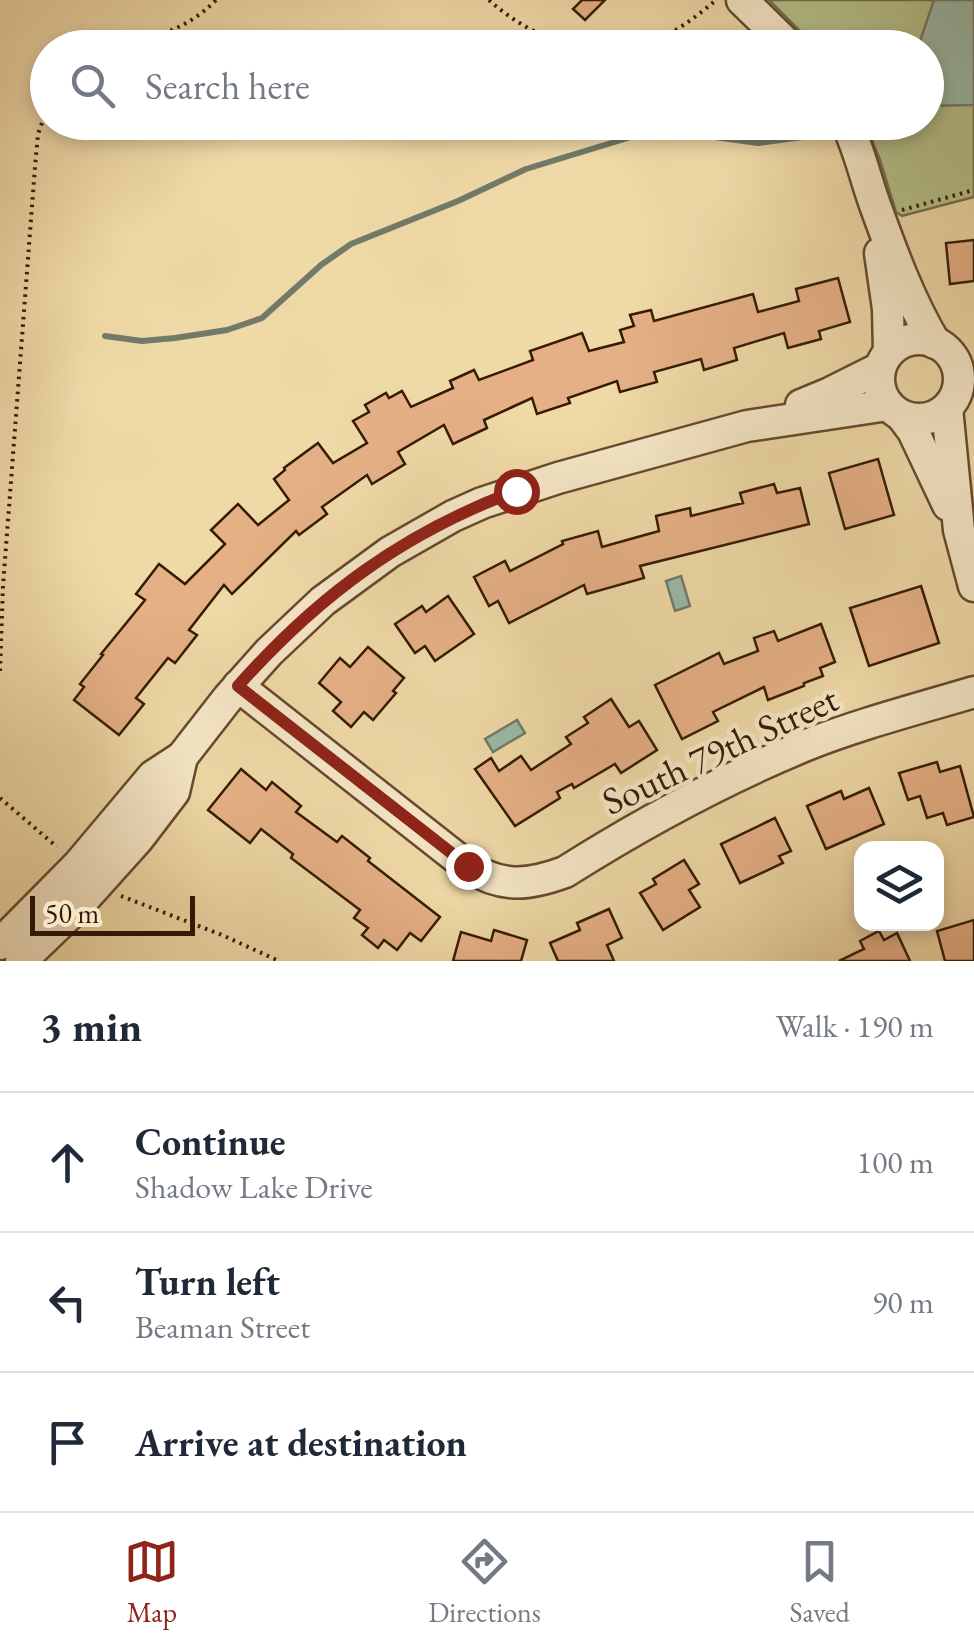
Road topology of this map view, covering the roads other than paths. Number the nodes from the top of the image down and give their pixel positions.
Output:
1 (742, 0) edge
2 (773, 30) edge
3 (853, 140) edge
4 (885, 206) junction
5 (952, 347) edge
6 (884, 360) junction
7 (959, 394) edge
8 (894, 410) junction
9 (747, 426) junction
10 (959, 530) junction
11 (974, 586) edge
12 (238, 686) junction
13 (974, 692) edge
14 (182, 758) junction
15 (0, 944) edge
16 (22, 961) edge

1 - 2 street
3 - 4 street
4 - 5 street
4 - 6 street
5 - 6 street
5 - 7 street
6 - 8 street
6 - 9 street
7 - 8 street
7 - 10 street
8 - 9 street
8 - 10 street
9 - 12 street
10 - 11 street
12 - 13 street, South 79th Street
12 - 14 street
14 - 15 street
14 - 16 street

